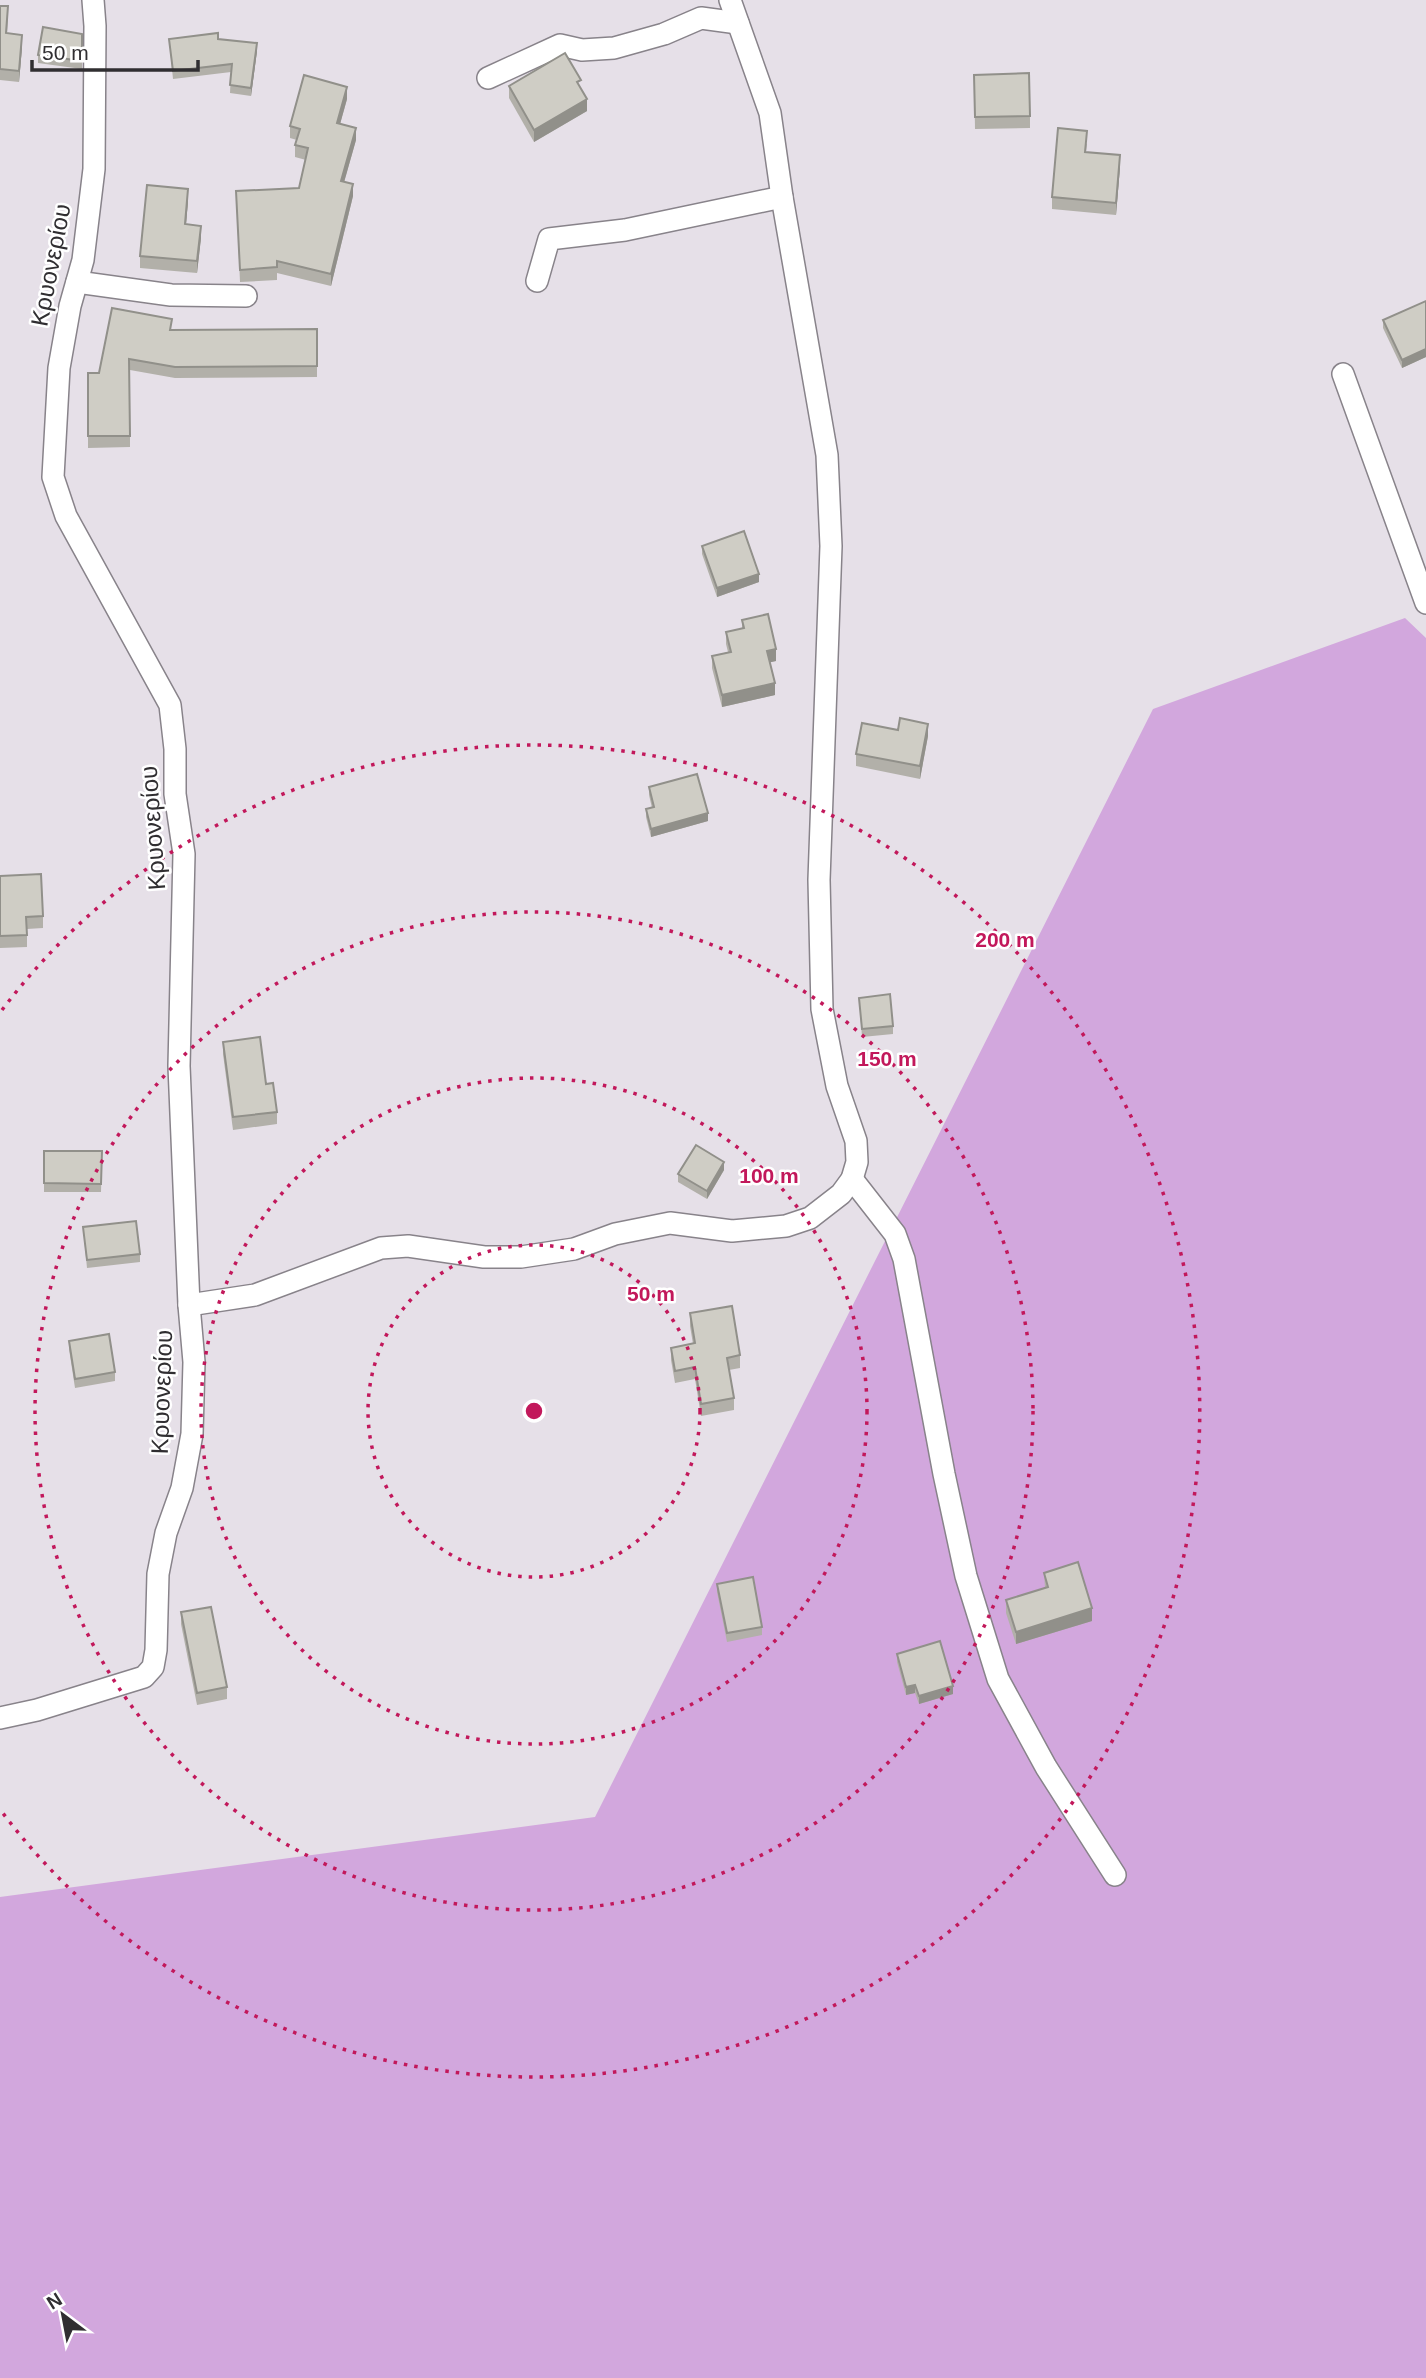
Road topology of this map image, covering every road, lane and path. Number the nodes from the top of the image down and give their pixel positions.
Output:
1 (93, 0) edge
2 (730, 0) edge
3 (738, 23) junction
4 (488, 78) dead end
5 (782, 197) junction
6 (537, 281) dead end
7 (77, 282) junction
8 (246, 296) dead end
9 (1343, 374) dead end
10 (1426, 603) edge
11 (852, 1179) junction
12 (189, 1306) junction
13 (0, 1718) edge
14 (1115, 1875) dead end

1 - 7 street, Κρυονερίου
2 - 3 street
3 - 4 street
3 - 5 street
5 - 6 street
5 - 11 street
7 - 8 street
7 - 12 street, Κρυονερίου
9 - 10 street
11 - 12 street
11 - 14 street
12 - 13 street, Κρυονερίου

